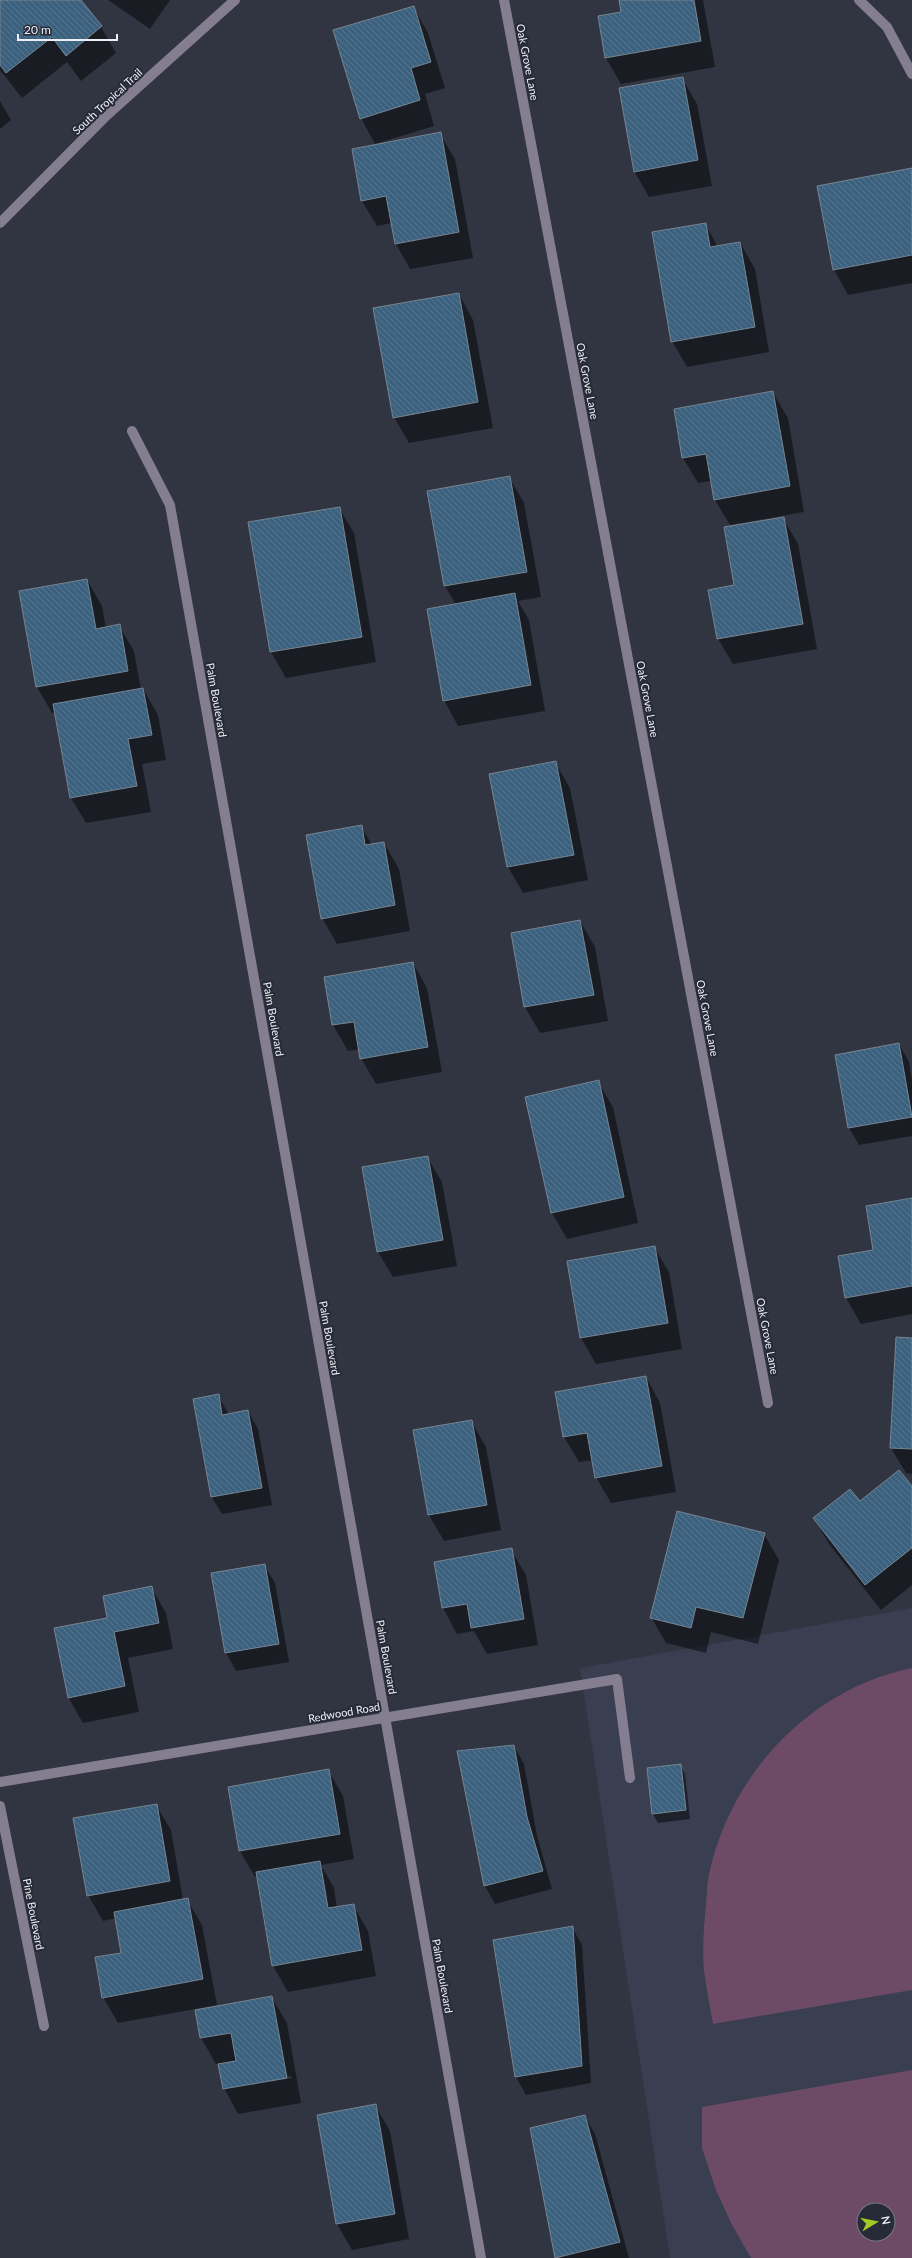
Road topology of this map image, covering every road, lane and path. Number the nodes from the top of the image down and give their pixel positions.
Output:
1 (235, 0) edge
2 (504, 0) edge
3 (859, 0) edge
4 (912, 74) edge
5 (0, 224) edge
6 (132, 431) dead end
7 (768, 1403) dead end
8 (385, 1717) junction
9 (630, 1778) dead end
10 (0, 1782) edge
11 (0, 1806) edge
12 (44, 2026) dead end
13 (481, 2258) edge

1 - 5 street, South Tropical Trail
2 - 7 street, Oak Grove Lane
3 - 4 street
6 - 8 street, Palm Boulevard
8 - 9 street, Redwood Road
8 - 10 street, Redwood Road
8 - 13 street, Palm Boulevard
11 - 12 street, Pine Boulevard

